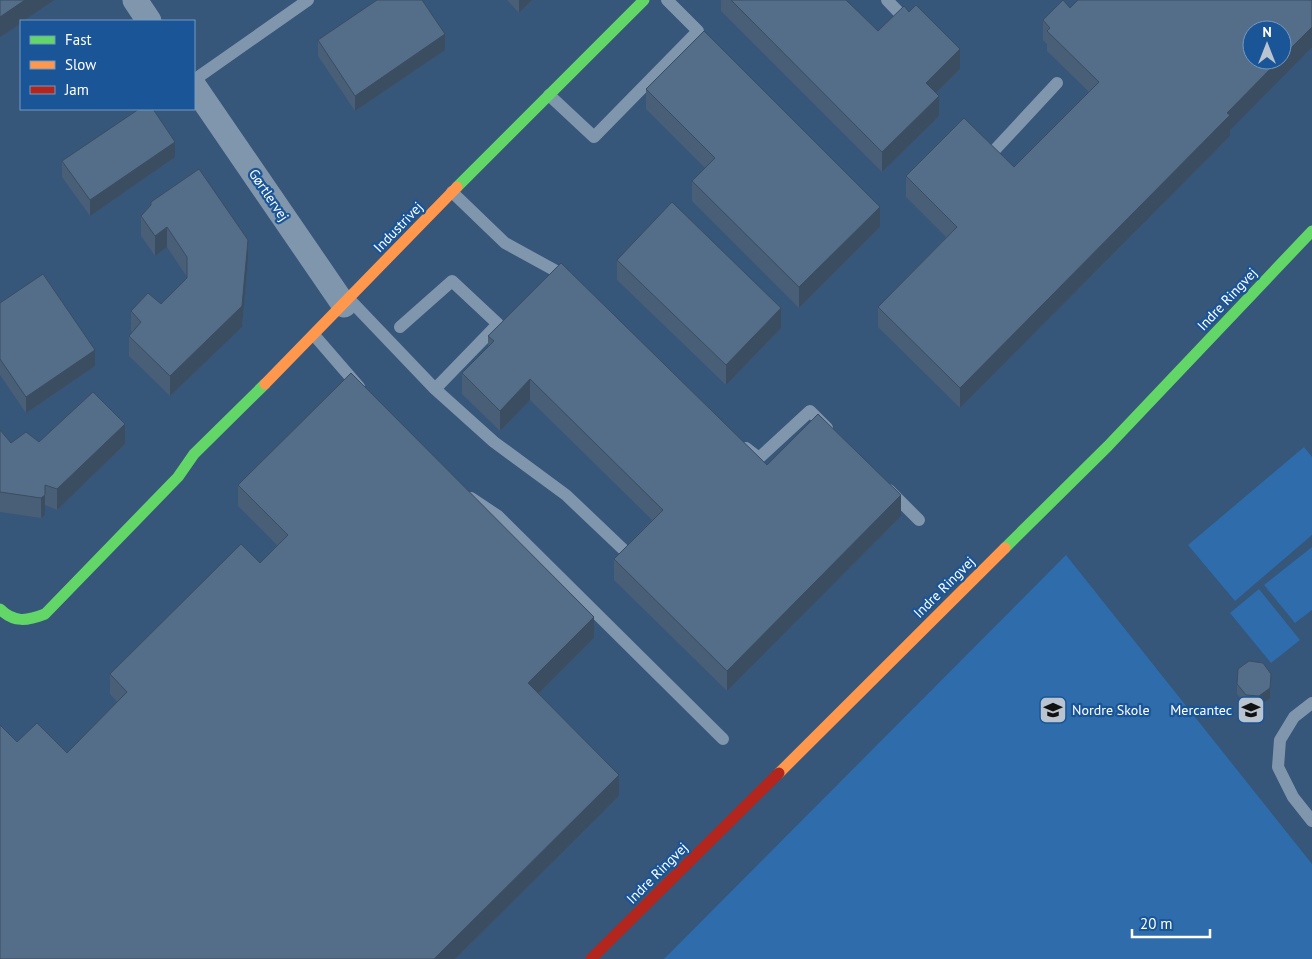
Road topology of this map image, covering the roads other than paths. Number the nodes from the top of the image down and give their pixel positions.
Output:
1 (134, 0) edge
2 (308, 0) edge
3 (644, 0) edge
4 (667, 0) edge
5 (886, 0) edge
6 (148, 20) edge
7 (908, 21) edge
8 (195, 79) edge
9 (1057, 83) dead end
10 (195, 87) edge
11 (550, 95) junction
12 (991, 154) edge
13 (452, 192) junction
14 (1312, 231) edge
15 (576, 285) edge
16 (346, 302) junction
17 (400, 327) dead end
18 (314, 335) junction
19 (435, 389) junction
20 (365, 394) edge
21 (838, 438) edge
22 (738, 443) edge
23 (878, 479) edge
24 (462, 492) edge
25 (919, 520) dead end
26 (627, 553) edge
27 (0, 609) edge
28 (1312, 703) edge
29 (723, 740) dead end
30 (1312, 821) edge
31 (591, 959) edge

1 - 6 street
2 - 8 lane
3 - 11 street, Industrivej
4 - 11 lane
5 - 7 lane
9 - 12 lane
10 - 16 street, Gørtlervej
11 - 13 street, Industrivej
13 - 15 lane
13 - 16 street, Industrivej
14 - 31 street, Indre Ringvej
16 - 18 street, Industrivej
16 - 19 lane
17 - 19 lane
18 - 20 lane
18 - 27 street, Industrivej
19 - 26 lane
21 - 22 lane
23 - 25 lane
24 - 29 lane
28 - 30 lane

